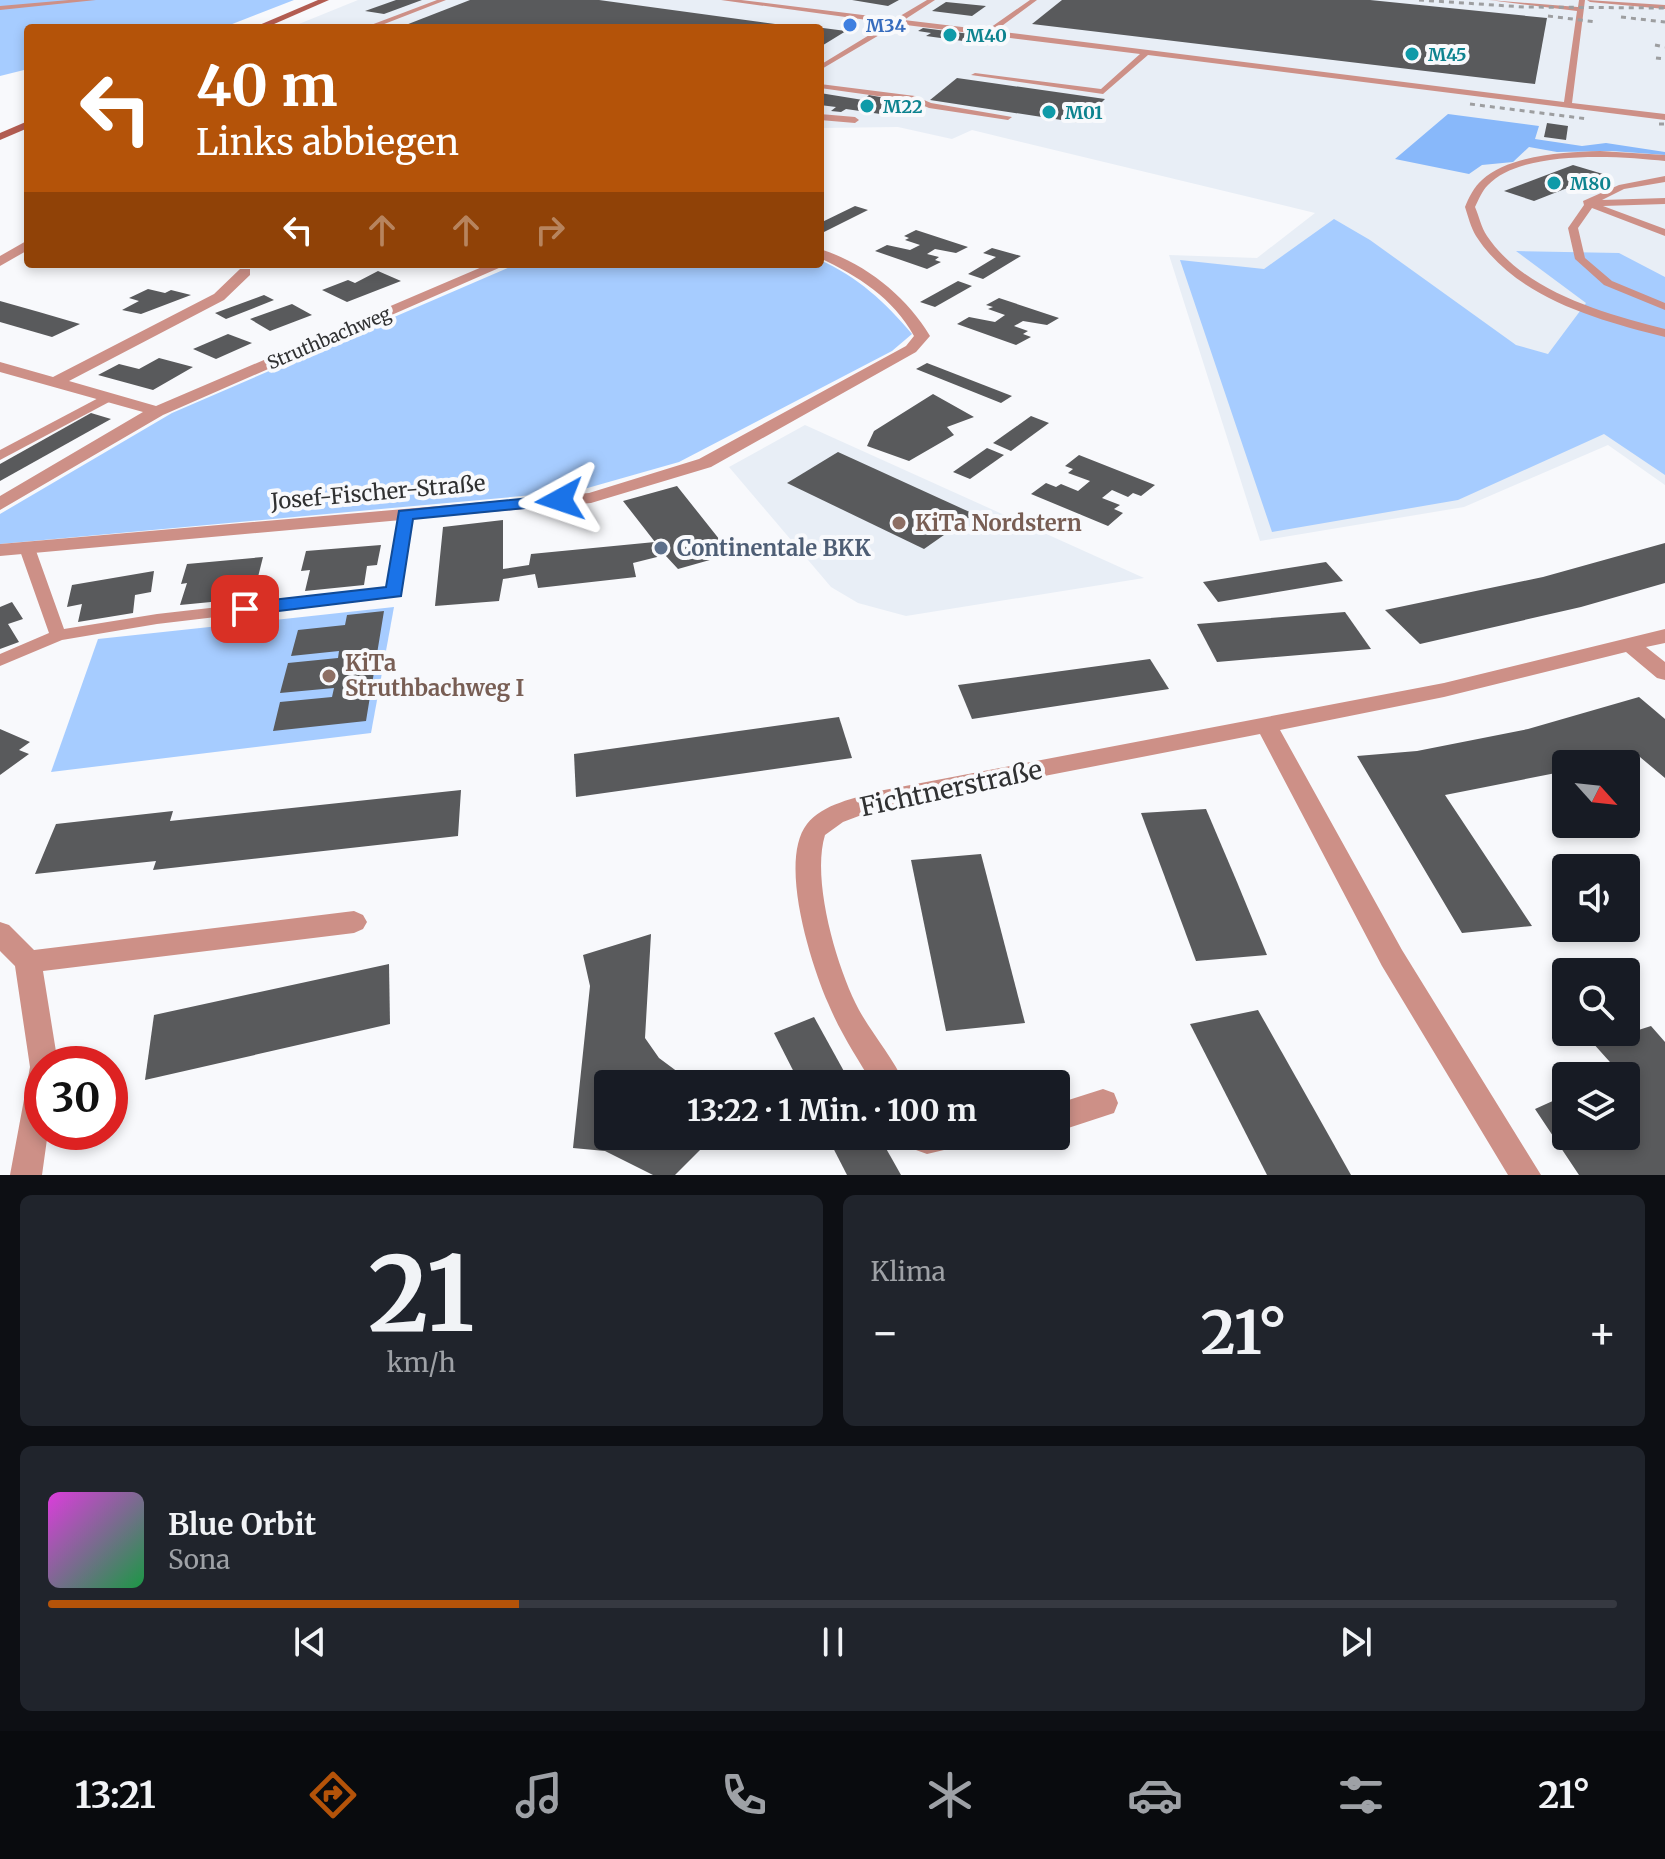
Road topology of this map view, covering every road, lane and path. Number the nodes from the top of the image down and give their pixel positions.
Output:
1 (93, 0) edge
2 (325, 0) edge
3 (443, 0) edge
4 (724, 0) edge
5 (932, 0) edge
6 (1034, 0) edge
7 (1492, 0) edge
8 (1590, 0) edge
9 (1581, 4) edge
10 (1665, 7) edge
11 (0, 8) edge
12 (898, 21) junction
13 (267, 24) edge
14 (378, 24) edge
15 (988, 33) junction
16 (1147, 52) junction
17 (824, 66) edge
18 (975, 75) dead end
19 (824, 87) edge
20 (1568, 105) junction
21 (824, 117) edge
22 (1008, 117) dead end
23 (1665, 117) edge
24 (855, 120) dead end
25 (24, 126) edge
26 (0, 137) edge
27 (1665, 158) edge
28 (1665, 179) edge
29 (1665, 201) edge
30 (1587, 203) junction
31 (1665, 233) edge
32 (24, 247) edge
33 (824, 255) edge
34 (0, 262) edge
35 (492, 268) edge
36 (245, 272) dead end
37 (1665, 307) edge
38 (1665, 333) edge
39 (0, 367) edge
40 (54, 383) junction
41 (106, 398) junction
42 (157, 411) junction
43 (0, 456) edge
44 (0, 504) edge
45 (405, 514) junction
46 (27, 548) junction
47 (0, 550) edge
48 (58, 635) junction
49 (1665, 636) edge
50 (1631, 646) junction
51 (0, 660) edge
52 (1665, 673) edge
53 (1267, 726) junction
54 (354, 922) dead end
55 (0, 933) edge
56 (28, 962) junction
57 (40, 1046) edge
58 (881, 1070) edge
59 (1103, 1103) dead end
60 (1070, 1114) edge
61 (30, 1150) edge
62 (26, 1175) edge
63 (1525, 1175) edge

1 - 11 lane
2 - 13 main road
3 - 14 lane
4 - 12 lane
5 - 12 lane
6 - 15 lane
7 - 9 lane
8 - 10 lane
9 - 20 lane
12 - 15 lane
12 - 17 lane
15 - 16 lane
16 - 18 lane
16 - 20 lane
19 - 22 lane
20 - 23 lane
21 - 24 lane
25 - 26 main road
27 - 38 lane
28 - 30 lane
29 - 30 lane
30 - 31 lane
30 - 37 lane
32 - 34 street
33 - 45 street, Josef-Fischer-Straße
35 - 42 street, Struthbachweg
36 - 40 street
39 - 40 street
40 - 41 street
41 - 42 street
41 - 43 lane
42 - 44 street, Struthbachweg
45 - 46 street, Josef-Fischer-Straße
45 - 48 lane
46 - 47 street, Josef-Fischer-Straße
46 - 48 lane
48 - 51 lane
49 - 50 street, Fichtnerstraße
50 - 52 street
50 - 53 street, Fichtnerstraße
53 - 58 street, Fichtnerstraße
53 - 63 street
54 - 56 street
55 - 56 street
56 - 57 street
59 - 60 street
61 - 62 street

